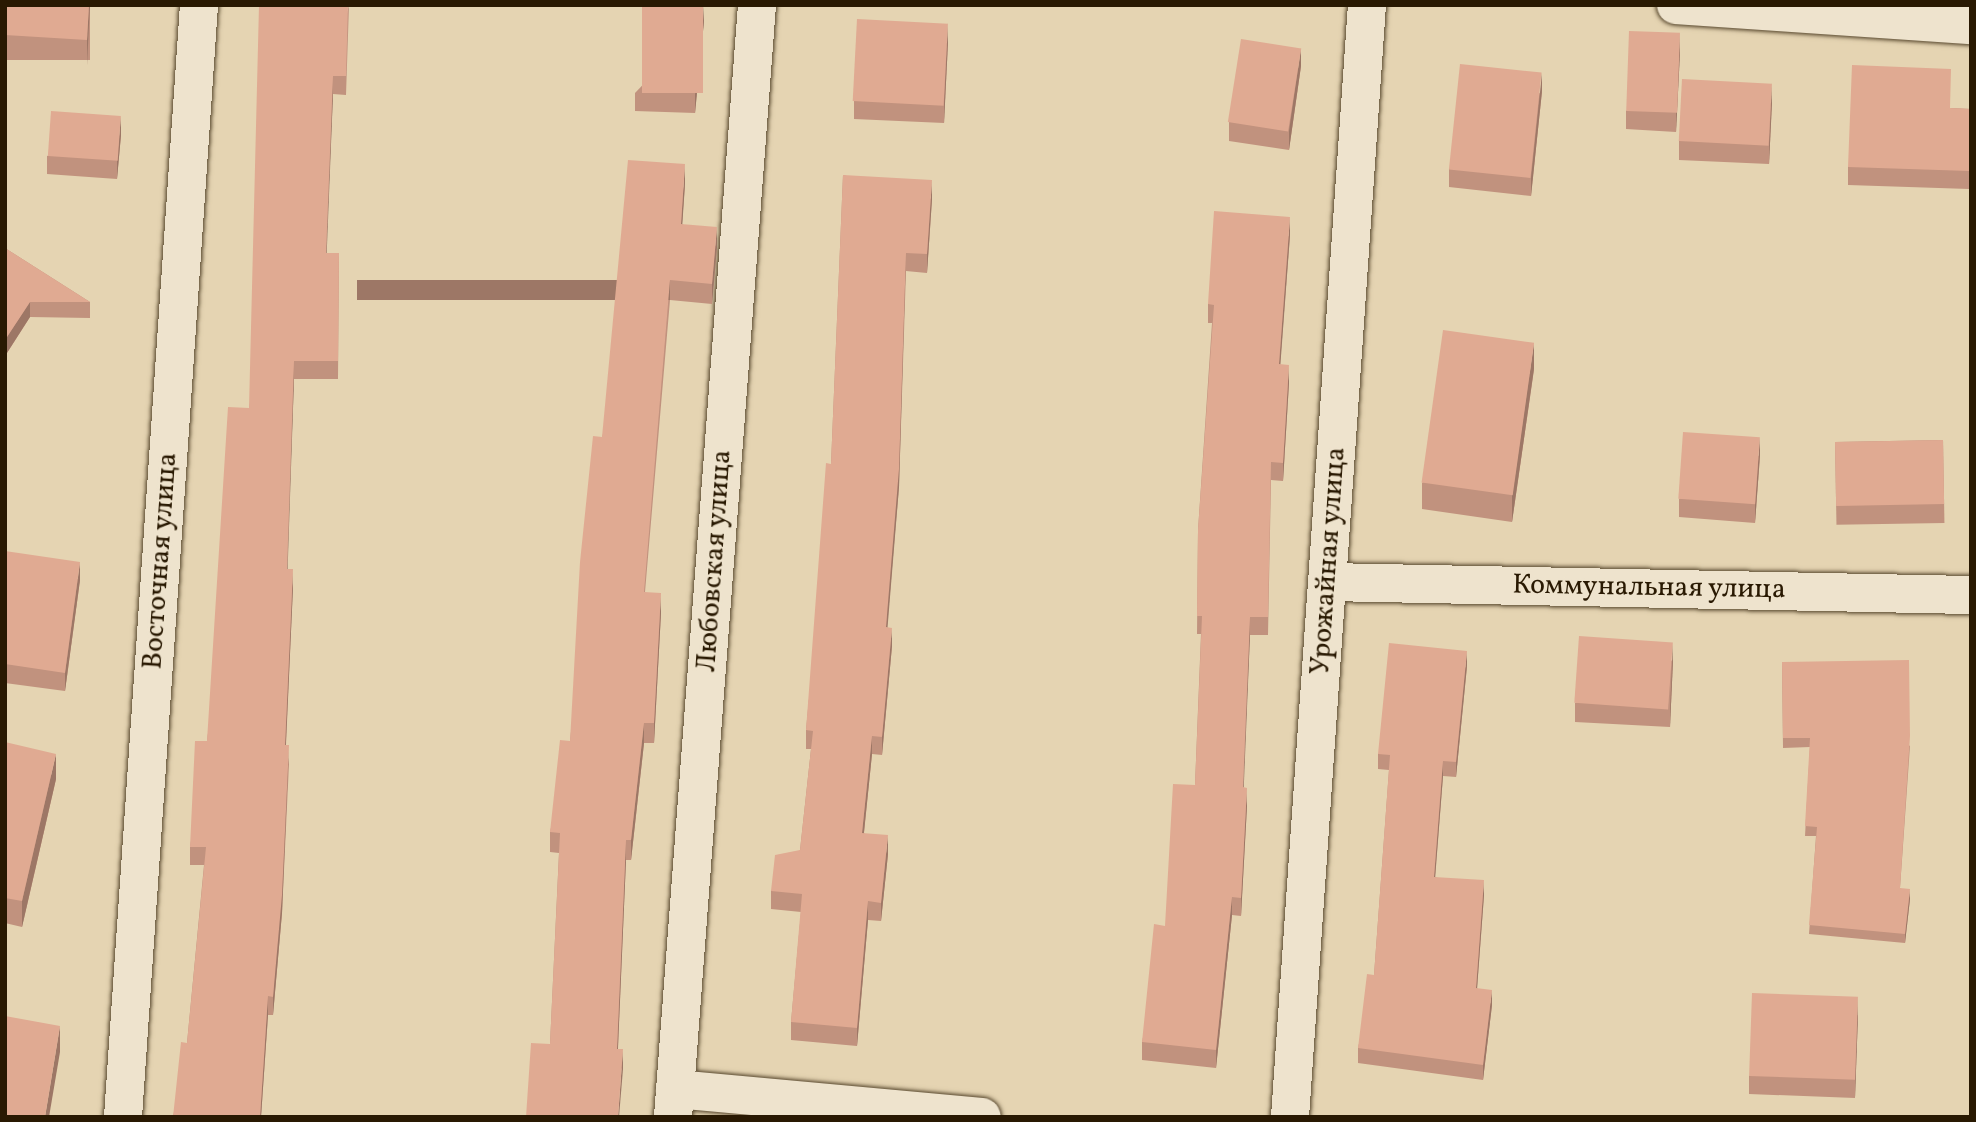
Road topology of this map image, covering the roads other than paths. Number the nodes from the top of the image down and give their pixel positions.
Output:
1 (199, 5) edge
2 (757, 5) edge
3 (1367, 5) edge
4 (1676, 5) edge
5 (1971, 25) edge
6 (1328, 582) junction
7 (1971, 595) edge
8 (674, 1103) edge
9 (123, 1117) edge
10 (982, 1117) edge
11 (1290, 1117) edge

1 - 9 street, Восточная улица
2 - 8 street, Любовская улица
3 - 6 street, Урожайная улица
4 - 5 street
6 - 7 street, Коммунальная улица
6 - 11 street, Урожайная улица
8 - 10 street

